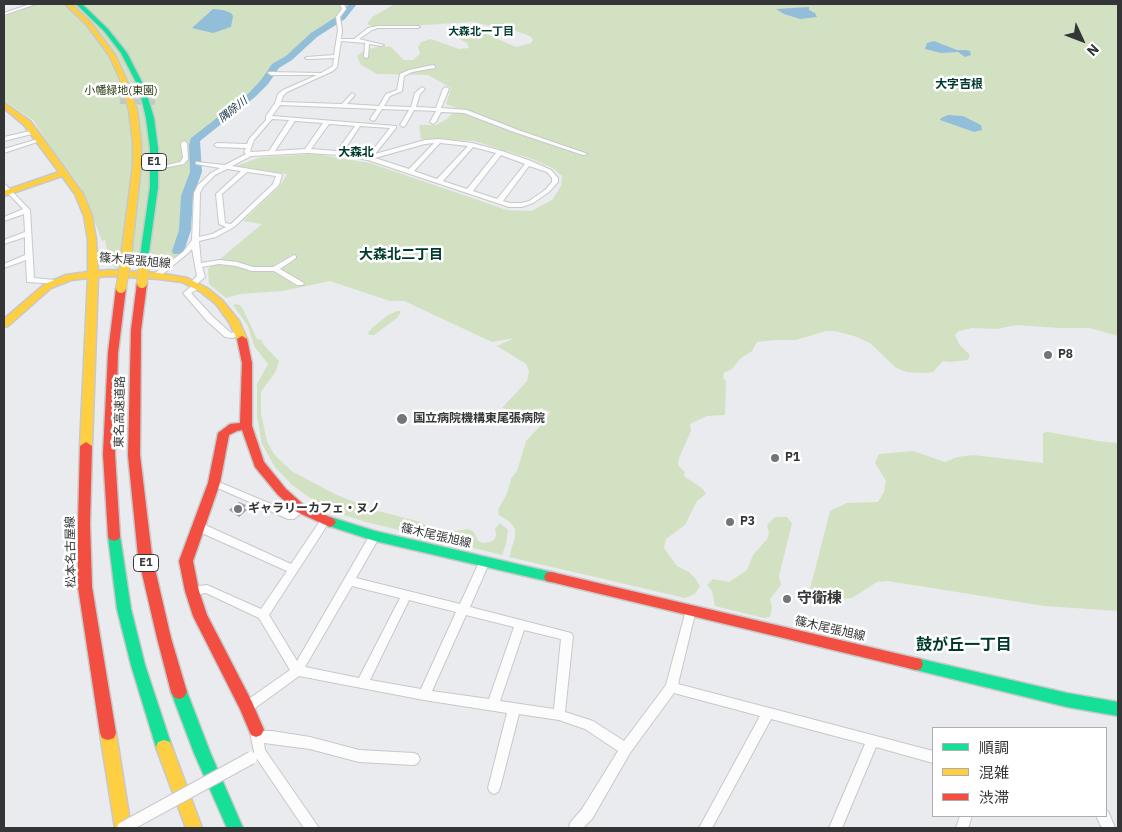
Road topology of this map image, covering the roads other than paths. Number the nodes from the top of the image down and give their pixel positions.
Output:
1 (34, 4) edge
2 (68, 4) edge
3 (79, 4) edge
4 (342, 4) edge
5 (4, 14) edge
6 (338, 19) joint
7 (418, 27) dead end
8 (338, 40) junction
9 (355, 40) junction
10 (367, 43) junction
11 (382, 45) dead end
12 (337, 56) junction
13 (307, 58) dead end
14 (366, 58) dead end
15 (433, 67) dead end
16 (271, 73) dead end
17 (325, 73) junction
18 (422, 89) dead end
19 (446, 90) dead end
20 (352, 95) dead end
21 (278, 103) junction
22 (4, 105) edge
23 (343, 106) junction
24 (381, 107) junction
25 (413, 108) junction
26 (438, 110) junction
27 (270, 117) junction
28 (293, 119) junction
29 (373, 119) dead end
30 (328, 120) junction
31 (433, 122) dead end
32 (359, 124) junction
33 (403, 125) dead end
34 (4, 133) edge
35 (37, 136) junction
36 (11, 138) junction
37 (4, 140) edge
38 (439, 141) junction
39 (184, 143) dead end
40 (217, 145) dead end
41 (472, 145) junction
42 (249, 146) junction
43 (4, 151) edge
44 (308, 151) junction
45 (340, 152) junction
46 (500, 152) junction
47 (270, 153) junction
48 (250, 154) junction
49 (585, 154) dead end
50 (369, 158) junction
51 (528, 162) junction
52 (198, 163) dead end
53 (165, 167) dead end
54 (226, 167) junction
55 (246, 170) junction
56 (410, 172) junction
57 (64, 173) junction
58 (439, 181) junction
59 (6, 190) edge
60 (469, 191) junction
61 (499, 201) junction
62 (27, 210) junction
63 (4, 219) edge
64 (232, 226) junction
65 (28, 233) junction
66 (195, 240) junction
67 (4, 242) edge
68 (29, 256) junction
69 (294, 257) dead end
70 (4, 266) edge
71 (198, 266) junction
72 (275, 269) junction
73 (93, 274) junction
74 (155, 276) junction
75 (55, 282) junction
76 (300, 283) dead end
77 (195, 285) junction
78 (4, 324) edge
79 (240, 333) junction
80 (246, 426) junction
81 (214, 483) junction
82 (301, 509) junction
83 (325, 521) junction
84 (199, 527) junction
85 (376, 536) junction
86 (485, 561) junction
87 (293, 570) junction
88 (350, 582) junction
89 (192, 592) junction
90 (406, 596) junction
91 (463, 610) junction
92 (691, 610) junction
93 (263, 615) junction
94 (521, 624) junction
95 (297, 671) junction
96 (362, 683) junction
97 (671, 688) junction
98 (424, 695) junction
99 (492, 706) junction
100 (247, 707) junction
101 (514, 709) junction
102 (1118, 709) edge
103 (767, 714) junction
104 (559, 715) junction
105 (256, 733) junction
106 (873, 740) junction
107 (626, 749) junction
108 (255, 755) junction
109 (932, 757) edge
110 (414, 759) dead end
111 (494, 788) dead end
112 (123, 828) edge
113 (194, 828) edge
114 (235, 828) edge
115 (312, 828) edge
116 (575, 828) edge
117 (705, 828) edge
118 (835, 828) edge

1 - 5 street
2 - 113 main road, 東名高速道路 / E1, bridge
3 - 114 main road, 東名高速道路 / E1, bridge
4 - 6 street
6 - 8 street
7 - 9 street
8 - 9 street
8 - 12 street
9 - 10 street
10 - 11 street
10 - 14 street
12 - 13 street
12 - 17 street
15 - 24 street
16 - 17 street
17 - 21 street
18 - 25 street
19 - 26 street
20 - 23 street
21 - 23 street
21 - 27 street
22 - 35 main road, 篠木尾張旭線
23 - 24 street
23 - 30 street
24 - 25 street
24 - 29 street
25 - 26 street
25 - 33 street
26 - 31 street
26 - 49 street
27 - 28 street
27 - 42 street
28 - 30 street
28 - 47 street
30 - 32 street
30 - 44 street
32 - 45 street
32 - 50 street
34 - 36 street
35 - 36 street
35 - 43 street
35 - 57 main road, 篠木尾張旭線
36 - 37 street
38 - 41 street
38 - 50 street
38 - 56 street
39 - 53 street
40 - 42 street
41 - 46 street
41 - 58 street
42 - 48 street
44 - 45 street
44 - 47 street
45 - 50 street
46 - 51 street
46 - 60 street
47 - 48 street
48 - 54 street
50 - 56 street
51 - 61 street
51 - 61 street
52 - 54 street
54 - 55 street
54 - 66 street
55 - 64 street
55 - 64 street
56 - 58 street
57 - 59 main road
57 - 73 main road, 篠木尾張旭線
58 - 60 street
59 - 62 street
60 - 61 street
62 - 63 street
62 - 65 street
64 - 66 street
65 - 67 street
65 - 68 street
66 - 71 street
66 - 74 street
68 - 70 street
68 - 75 street
69 - 72 street
71 - 72 street
71 - 77 street
72 - 76 street
73 - 74 main road, 篠木尾張旭線
73 - 75 main road
73 - 112 main road, 松本名古屋線
74 - 77 main road, 篠木尾張旭線
75 - 78 main road
77 - 79 main road, 篠木尾張旭線
77 - 79 street
79 - 80 main road, 篠木尾張旭線
80 - 81 main road
80 - 82 main road, 篠木尾張旭線
81 - 82 street
81 - 84 main road
82 - 83 main road, 篠木尾張旭線
83 - 85 main road, 篠木尾張旭線
83 - 87 street
84 - 87 street
84 - 89 main road
85 - 86 main road, 篠木尾張旭線
85 - 88 street
86 - 91 street
86 - 92 main road, 篠木尾張旭線
87 - 93 street
88 - 90 street
88 - 95 street
89 - 93 street
89 - 100 main road
90 - 91 street
90 - 96 street
91 - 94 street
91 - 98 street
92 - 97 street
92 - 102 main road, 篠木尾張旭線
93 - 95 street
94 - 99 street
94 - 104 street
95 - 96 street
95 - 100 street
96 - 98 street
97 - 103 street
97 - 107 street
98 - 99 street
99 - 101 street
100 - 105 main road
101 - 104 street
101 - 111 street
103 - 106 street
103 - 117 street
104 - 107 street
105 - 108 street
105 - 110 street
106 - 109 street
106 - 118 street
107 - 116 street
108 - 112 street, bridge
108 - 115 street

